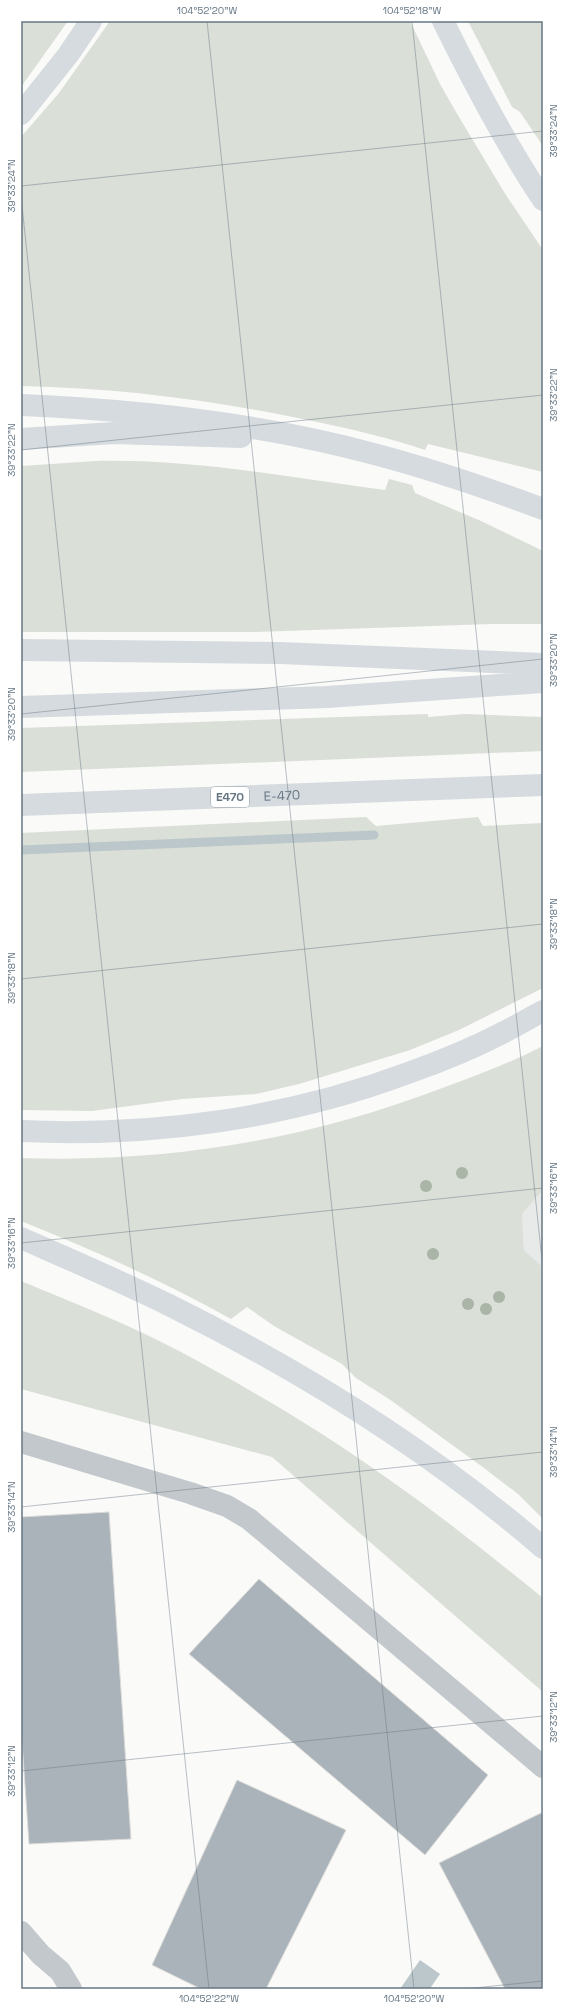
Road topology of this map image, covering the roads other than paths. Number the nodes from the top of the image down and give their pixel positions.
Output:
1 (91, 21) edge
2 (443, 21) edge
3 (21, 114) edge
4 (543, 200) edge
5 (21, 405) edge
6 (297, 437) junction
7 (21, 439) edge
8 (543, 509) edge
9 (21, 650) edge
10 (543, 664) edge
11 (543, 682) edge
12 (21, 708) edge
13 (543, 785) edge
14 (21, 804) edge
15 (543, 1011) edge
16 (21, 1131) edge
17 (21, 1238) edge
18 (21, 1442) edge
19 (543, 1548) edge
20 (543, 1767) edge
21 (21, 1932) edge
22 (71, 1989) edge

1 - 3 highway
2 - 4 highway
5 - 6 highway
6 - 7 highway
6 - 8 highway
9 - 10 highway
11 - 12 highway
13 - 14 highway, E-470 / E470
15 - 16 highway
17 - 19 highway
18 - 20 lane
21 - 22 lane

